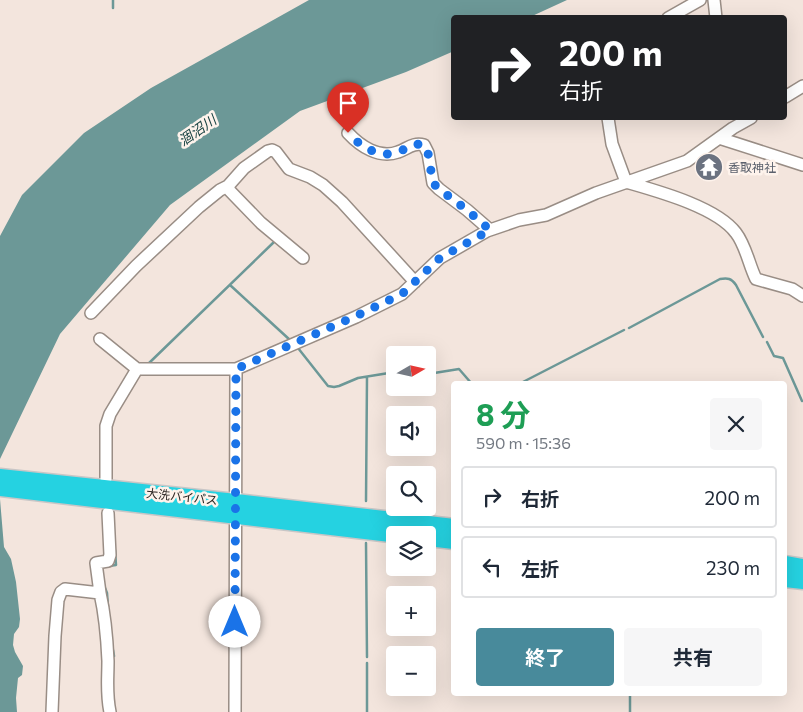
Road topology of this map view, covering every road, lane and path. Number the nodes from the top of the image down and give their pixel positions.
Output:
1 (700, 0) edge
2 (714, 0) edge
3 (673, 15) edge
4 (716, 15) edge
5 (803, 86) edge
6 (787, 96) edge
7 (608, 120) edge
8 (732, 123) edge
9 (348, 133) dead end
10 (719, 138) junction
11 (803, 165) edge
12 (626, 182) junction
13 (228, 186) junction
14 (490, 230) junction
15 (303, 258) dead end
16 (415, 282) junction
17 (803, 296) edge
18 (91, 313) dead end
19 (100, 339) dead end
20 (137, 369) junction
21 (236, 369) junction
22 (0, 477) edge
23 (106, 479) dead end
24 (39, 487) junction
25 (0, 488) edge
26 (236, 509) junction
27 (108, 513) dead end
28 (451, 528) edge
29 (386, 533) edge
30 (436, 539) edge
31 (451, 542) edge
32 (787, 564) edge
33 (803, 567) edge
34 (787, 579) edge
35 (803, 581) edge
36 (100, 593) junction
37 (52, 712) edge
38 (110, 712) edge
39 (235, 712) edge

1 - 3 street
2 - 4 street
5 - 6 street
7 - 12 street
8 - 10 street
9 - 14 street
10 - 11 street
10 - 12 street
12 - 14 street
12 - 17 street
13 - 15 street
13 - 16 street
13 - 18 street
14 - 16 street
16 - 21 street
19 - 20 street
20 - 21 street
20 - 23 street
21 - 26 street
22 - 24 highway, 大洗バイパス
24 - 25 highway, 大洗バイパス
24 - 26 highway, 大洗バイパス
26 - 28 highway, 大洗バイパス
26 - 29 highway
26 - 39 street
27 - 36 street
30 - 31 highway
32 - 33 highway
34 - 35 highway
36 - 37 street
36 - 38 street

